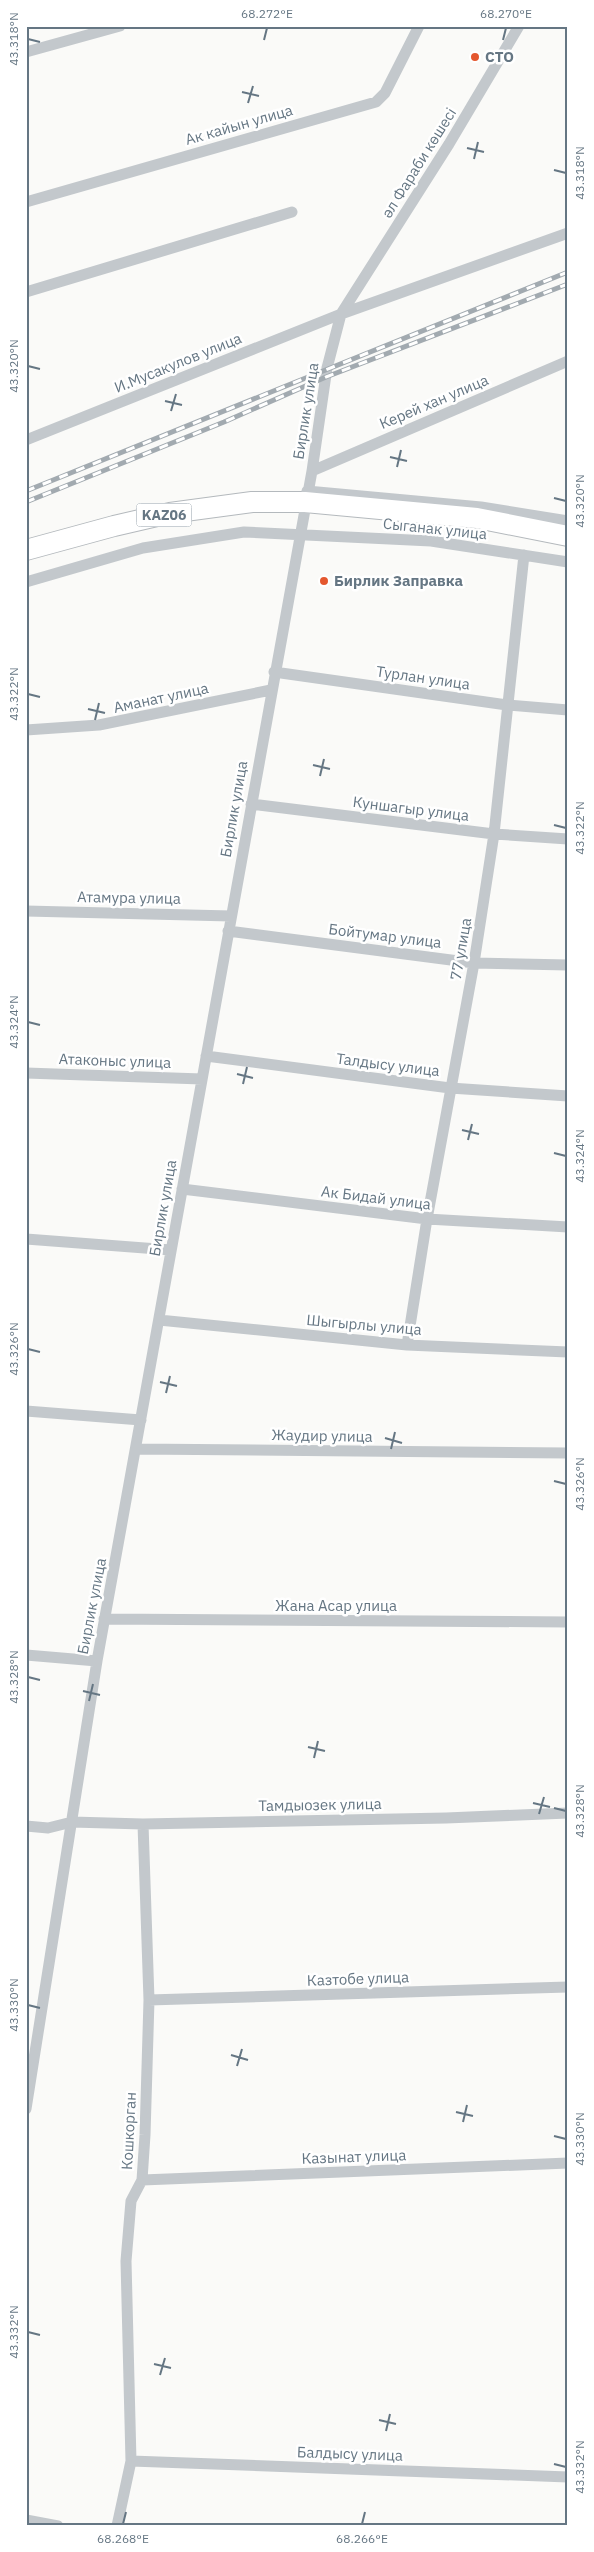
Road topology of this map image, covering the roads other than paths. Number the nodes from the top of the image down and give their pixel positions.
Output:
1 (120, 26) edge
2 (419, 26) edge
3 (516, 27) edge
4 (26, 52) edge
5 (26, 202) edge
6 (292, 212) dead end
7 (568, 233) edge
8 (26, 292) edge
9 (341, 314) junction
10 (568, 360) edge
11 (26, 440) edge
12 (312, 470) junction
13 (305, 502) junction
14 (568, 521) edge
15 (299, 534) junction
16 (568, 536) edge
17 (568, 547) edge
18 (26, 550) edge
19 (524, 555) junction
20 (26, 562) edge
21 (568, 562) edge
22 (26, 582) edge
23 (274, 672) junction
24 (271, 690) junction
25 (507, 706) junction
26 (568, 710) edge
27 (26, 730) edge
28 (251, 804) junction
29 (494, 834) junction
30 (568, 839) edge
31 (26, 911) edge
32 (231, 916) junction
33 (228, 931) junction
34 (474, 963) junction
35 (568, 965) edge
36 (206, 1056) junction
37 (26, 1073) edge
38 (202, 1079) junction
39 (450, 1088) junction
40 (568, 1096) edge
41 (182, 1189) junction
42 (427, 1219) junction
43 (568, 1227) edge
44 (26, 1239) edge
45 (171, 1250) junction
46 (159, 1320) junction
47 (407, 1345) junction
48 (568, 1352) edge
49 (26, 1410) edge
50 (141, 1420) junction
51 (136, 1449) junction
52 (568, 1453) edge
53 (104, 1619) junction
54 (568, 1622) edge
55 (26, 1655) edge
56 (97, 1661) junction
57 (568, 1813) edge
58 (72, 1822) junction
59 (143, 1824) junction
60 (26, 1826) edge
61 (568, 1987) edge
62 (149, 2000) junction
63 (26, 2109) edge
64 (568, 2163) edge
65 (142, 2180) junction
66 (131, 2462) junction
67 (568, 2477) edge
68 (26, 2520) edge
69 (58, 2526) edge
70 (118, 2526) edge

1 - 4 street
2 - 5 street, Ак кайын улица
3 - 9 street, әл Фараби көшесі
6 - 8 street
7 - 9 street, И.Мусакулов улица
9 - 11 street, И.Мусакулов улица
9 - 12 street, Бирлик улица
10 - 12 street, Керей хан улица
12 - 13 street, Бирлик улица
13 - 14 street
13 - 15 street, Бирлик улица
13 - 16 highway, KАZ06
13 - 17 highway, KАZ06
13 - 18 highway, KАZ06
13 - 20 highway, KАZ06
15 - 19 street, Сыганак улица
15 - 22 street, Сыганак улица
15 - 23 street, Бирлик улица
19 - 21 street, Сыганак улица
19 - 25 street, 77 улица
23 - 24 street, Бирлик улица
23 - 25 street, Турлан улица
24 - 27 street, Аманат улица
24 - 28 street, Бирлик улица
25 - 26 street, Турлан улица
25 - 29 street, 77 улица
28 - 29 street, Куншагыр улица
28 - 32 street, Бирлик улица
29 - 30 street, Куншагыр улица
29 - 34 street, 77 улица
31 - 32 street, Атамура улица
32 - 33 street, Бирлик улица
33 - 34 street, Бойтумар улица
33 - 36 street, Бирлик улица
34 - 35 street, Бойтумар улица
34 - 39 street, 77 улица
36 - 38 street, Бирлик улица
36 - 39 street, Талдысу улица
37 - 38 street, Атаконыс улица
38 - 41 street, Бирлик улица
39 - 40 street, Талдысу улица
39 - 42 street, 77 улица
41 - 42 street, Ак Бидай улица
41 - 45 street, Бирлик улица
42 - 43 street, Ак Бидай улица
42 - 47 street, 77 улица
44 - 45 street
45 - 46 street, Бирлик улица
46 - 47 street, Шыгырлы улица
46 - 50 street, Бирлик улица
47 - 48 street, Шыгырлы улица
49 - 50 street
50 - 51 street, Бирлик улица
51 - 52 street, Жаудир улица
51 - 53 street, Бирлик улица
53 - 54 street, Жана Асар улица
53 - 56 street, Бирлик улица
55 - 56 street
56 - 58 street, Бирлик улица
57 - 59 street, Тамдыозек улица
58 - 59 street, Тамдыозек улица
58 - 60 street, Тамдыозек улица
58 - 63 street, Бирлик улица
59 - 62 street, Кошкорган
61 - 62 street, Казтобе улица
62 - 65 street, Кошкорган
64 - 65 street, Казынат улица
65 - 66 street, Кошкорган
66 - 67 street, Балдысу улица
66 - 70 street, Кошкорган
68 - 69 street

